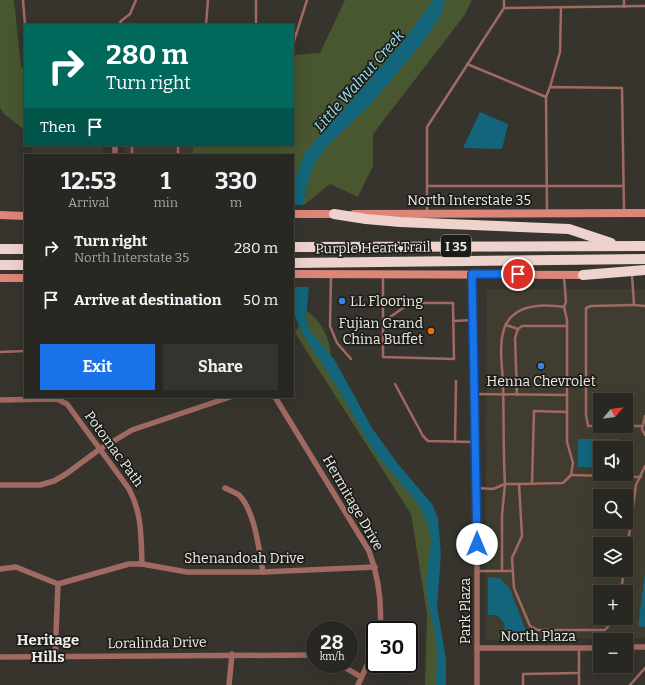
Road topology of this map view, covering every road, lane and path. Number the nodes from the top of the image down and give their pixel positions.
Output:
1 (23, 0) edge
2 (136, 0) edge
3 (208, 0) edge
4 (256, 0) edge
5 (307, 0) edge
6 (504, 0) edge
7 (624, 0) edge
8 (645, 6) edge
9 (561, 7) junction
10 (624, 7) junction
11 (504, 8) junction
12 (25, 24) edge
13 (120, 24) edge
14 (206, 24) edge
15 (256, 24) edge
16 (294, 41) edge
17 (468, 64) junction
18 (550, 87) junction
19 (546, 97) junction
20 (427, 186) junction
21 (547, 186) junction
22 (623, 186) junction
23 (547, 213) junction
24 (624, 213) junction
25 (645, 213) edge
26 (294, 214) edge
27 (334, 214) junction
28 (427, 214) junction
29 (0, 215) edge
30 (24, 216) edge
31 (618, 246) junction
32 (645, 246) edge
33 (294, 247) edge
34 (0, 249) edge
35 (24, 249) edge
36 (645, 259) edge
37 (294, 263) edge
38 (0, 265) edge
39 (24, 265) edge
40 (645, 270) edge
41 (294, 274) edge
42 (331, 274) junction
43 (383, 274) junction
44 (472, 274) junction
45 (564, 274) junction
46 (583, 275) junction
47 (632, 275) junction
48 (645, 275) edge
49 (0, 278) edge
50 (24, 278) edge
51 (634, 305) junction
52 (645, 306) edge
53 (564, 307) junction
54 (474, 320) junction
55 (453, 321) junction
56 (383, 322) junction
57 (506, 325) junction
58 (567, 326) junction
59 (518, 329) junction
60 (24, 351) edge
61 (0, 352) edge
62 (351, 359) dead end
63 (456, 381) dead end
64 (395, 384) dead end
65 (475, 394) junction
66 (503, 394) junction
67 (517, 394) junction
68 (566, 395) junction
69 (227, 398) edge
70 (276, 398) edge
71 (0, 400) edge
72 (567, 412) junction
73 (645, 416) edge
74 (593, 426) edge
75 (633, 426) edge
76 (643, 426) junction
77 (645, 435) edge
78 (455, 442) junction
79 (476, 442) junction
80 (100, 449) junction
81 (645, 466) edge
82 (571, 476) junction
83 (641, 477) junction
84 (505, 484) junction
85 (519, 484) junction
86 (532, 484) junction
87 (0, 485) edge
88 (225, 488) dead end
89 (477, 488) junction
90 (629, 537) edge
91 (142, 564) junction
92 (375, 567) junction
93 (0, 569) edge
94 (477, 571) junction
95 (502, 571) junction
96 (513, 571) junction
97 (263, 572) junction
98 (58, 584) junction
99 (381, 621) edge
100 (609, 625) edge
101 (633, 647) edge
102 (645, 647) edge
103 (477, 648) junction
104 (579, 648) junction
105 (593, 648) edge
106 (232, 654) junction
107 (306, 655) edge
108 (0, 657) edge
109 (55, 657) junction
110 (366, 667) edge
111 (645, 668) edge
112 (354, 673) edge
113 (579, 673) junction
114 (361, 677) junction
115 (229, 685) edge
116 (358, 685) edge
117 (477, 685) edge
118 (524, 685) edge
119 (579, 685) edge
120 (630, 685) edge

1 - 12 lane
2 - 13 lane
3 - 14 lane
4 - 15 lane
5 - 16 lane
6 - 11 lane
7 - 10 lane
8 - 10 lane
9 - 10 lane
9 - 11 lane
9 - 18 lane
11 - 17 lane
17 - 19 lane
17 - 20 lane
18 - 19 lane
18 - 22 lane
19 - 21 lane
20 - 21 lane
20 - 28 lane
21 - 22 lane
21 - 23 lane
22 - 24 lane
23 - 24 main road, North Interstate 35
23 - 28 main road, North Interstate 35
24 - 25 main road, North Interstate 35
26 - 27 main road, North Interstate 35
27 - 28 main road, North Interstate 35
27 - 31 highway
29 - 30 main road
31 - 32 highway, Purple Heart Trail / I 35
31 - 33 highway, Purple Heart Trail / I 35
34 - 35 highway
36 - 37 highway, Purple Heart Trail / I 35
38 - 39 highway
40 - 46 highway
41 - 42 main road
42 - 43 main road
42 - 62 lane
43 - 44 main road
43 - 56 lane
44 - 45 main road
44 - 54 street, Park Plaza
45 - 46 main road
45 - 53 lane
46 - 47 main road
47 - 48 main road
47 - 51 lane
49 - 50 main road
51 - 52 lane
51 - 74 lane
53 - 57 lane
53 - 58 lane
54 - 55 lane
54 - 65 street, Park Plaza
55 - 56 lane
55 - 56 lane
57 - 59 lane
57 - 66 lane
58 - 59 lane
58 - 68 lane
59 - 67 lane
60 - 61 lane
63 - 78 lane
64 - 78 lane
65 - 66 lane
65 - 79 street, Park Plaza
66 - 67 lane
66 - 84 lane
67 - 68 lane
68 - 72 lane
69 - 80 street
70 - 92 street, Hermitage Drive
71 - 80 street, Potomac Path
72 - 82 lane
72 - 86 lane
73 - 76 lane
75 - 76 lane
76 - 77 lane
78 - 79 lane
79 - 89 street, Park Plaza
80 - 87 street
80 - 91 street, Potomac Path
81 - 83 lane
82 - 83 lane
82 - 86 lane
83 - 90 lane
84 - 85 lane
84 - 89 lane
84 - 95 lane
85 - 86 lane
85 - 96 lane
88 - 97 street
89 - 94 street, Park Plaza
91 - 97 street, Shenandoah Drive
91 - 98 street, Shenandoah Drive
92 - 97 street, Shenandoah Drive
92 - 99 street, Hermitage Drive
93 - 98 street
94 - 95 lane
94 - 103 street, Park Plaza
95 - 96 lane
96 - 100 lane
98 - 109 street
101 - 102 street
103 - 104 street, North Plaza
103 - 117 street, Park Plaza
104 - 105 street, North Plaza
104 - 113 lane
106 - 107 street, Loralinda Drive
106 - 109 street, Loralinda Drive
106 - 115 street
108 - 109 street, Loralinda Drive
110 - 114 street
111 - 120 lane
112 - 114 street
113 - 118 lane
113 - 119 lane
114 - 116 street

